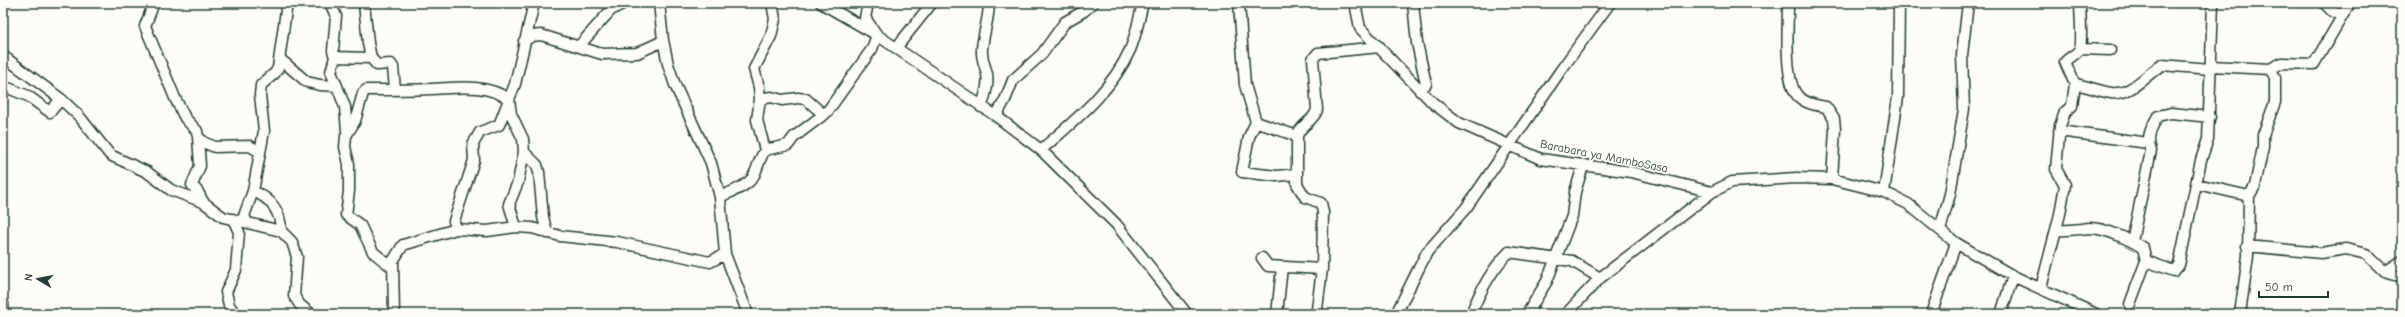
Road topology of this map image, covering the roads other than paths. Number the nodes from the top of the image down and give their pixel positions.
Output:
1 (150, 3) edge
2 (287, 3) edge
3 (330, 3) edge
4 (364, 3) edge
5 (534, 3) edge
6 (624, 3) edge
7 (659, 3) edge
8 (772, 3) edge
9 (820, 3) edge
10 (868, 3) edge
11 (932, 3) edge
12 (989, 3) edge
13 (1093, 3) edge
14 (1142, 3) edge
15 (1239, 3) edge
16 (1355, 3) edge
17 (1413, 3) edge
18 (1610, 3) edge
19 (1788, 3) edge
20 (1899, 3) edge
21 (1968, 3) edge
22 (2080, 3) edge
23 (2213, 3) edge
24 (2324, 3) edge
25 (2347, 7) edge
26 (877, 35) junction
27 (524, 41) junction
28 (663, 41) junction
29 (578, 46) junction
30 (1380, 47) junction
31 (896, 48) junction
32 (2080, 50) junction
33 (2110, 50) dead end
34 (3, 56) edge
35 (335, 57) junction
36 (371, 58) junction
37 (280, 59) junction
38 (2210, 67) junction
39 (2270, 69) junction
40 (2075, 84) junction
41 (3, 86) edge
42 (337, 86) junction
43 (396, 89) junction
44 (1420, 91) junction
45 (61, 99) junction
46 (509, 99) junction
47 (760, 99) junction
48 (981, 107) junction
49 (824, 115) junction
50 (996, 116) junction
51 (2210, 118) junction
52 (1256, 122) junction
53 (2059, 131) junction
54 (347, 132) junction
55 (1297, 136) junction
56 (198, 137) junction
57 (2148, 143) junction
58 (1510, 146) junction
59 (765, 150) junction
60 (1041, 150) junction
61 (260, 152) junction
62 (524, 152) junction
63 (1583, 166) junction
64 (1297, 174) junction
65 (1832, 179) junction
66 (2197, 184) junction
67 (253, 191) junction
68 (1712, 192) junction
69 (1884, 192) junction
70 (2249, 196) junction
71 (720, 197) junction
72 (203, 202) junction
73 (233, 219) junction
74 (247, 222) junction
75 (516, 227) junction
76 (456, 229) junction
77 (1940, 230) junction
78 (2056, 230) junction
79 (281, 231) junction
80 (547, 233) junction
81 (2132, 241) junction
82 (1956, 243) junction
83 (2247, 246) junction
84 (725, 254) junction
85 (1262, 258) dead end
86 (1555, 258) junction
87 (2402, 261) edge
88 (2146, 262) junction
89 (1282, 267) junction
90 (393, 268) junction
91 (1322, 269) junction
92 (2385, 272) junction
93 (2013, 276) junction
94 (2402, 277) edge
95 (1600, 278) junction
96 (2041, 288) junction
97 (3, 304) edge
98 (2130, 304) dead end
99 (3, 312) edge
100 (235, 314) edge
101 (310, 314) edge
102 (394, 314) edge
103 (748, 314) edge
104 (1187, 314) edge
105 (1277, 314) edge
106 (1320, 314) edge
107 (1396, 314) edge
108 (1471, 314) edge
109 (1527, 314) edge
110 (1566, 314) edge
111 (1931, 314) edge
112 (2000, 314) edge
113 (2096, 314) edge
114 (2240, 314) edge

1 - 56 street
2 - 37 street
3 - 35 street
4 - 36 street
5 - 27 street
6 - 29 street
7 - 28 street
8 - 47 street
9 - 26 street
10 - 26 street
11 - 31 street
12 - 48 street
13 - 50 street
14 - 60 street
15 - 52 street
16 - 30 street, Barabara ya MamboSasa
17 - 44 street
18 - 58 street
19 - 65 street
20 - 69 street
21 - 77 street
22 - 32 street
23 - 38 street
24 - 25 street
25 - 39 street
26 - 31 street
26 - 49 street
27 - 29 street
27 - 46 street
28 - 29 street
28 - 71 street
30 - 44 street, Barabara ya MamboSasa
30 - 55 street
31 - 48 street
32 - 33 street
32 - 40 street
34 - 45 street
35 - 36 street
35 - 42 street
36 - 43 street
37 - 42 street
37 - 61 street
38 - 39 street
38 - 40 street
38 - 51 street
39 - 70 street
40 - 53 street
41 - 45 street
42 - 54 street
43 - 46 street
43 - 54 street
44 - 58 street, Barabara ya MamboSasa
45 - 72 street
46 - 62 street
46 - 76 street
47 - 49 street
47 - 59 street
48 - 50 street
49 - 59 street
50 - 60 street
51 - 57 street
51 - 66 street
52 - 55 street
52 - 64 street
53 - 57 street
53 - 78 street
54 - 90 street
55 - 64 street
56 - 61 street
56 - 72 street
57 - 81 street
58 - 63 street, Barabara ya MamboSasa
58 - 107 street
59 - 71 street
60 - 104 street
61 - 67 street
62 - 75 street
62 - 80 street
63 - 68 street, Barabara ya MamboSasa
63 - 86 street
64 - 91 street
65 - 68 street
65 - 69 street
66 - 70 street
66 - 88 street
67 - 74 street
67 - 79 street
68 - 95 street
69 - 77 street
70 - 83 street
71 - 84 street
72 - 73 street
73 - 74 street
73 - 100 street
74 - 79 street
75 - 76 street
75 - 80 street
76 - 90 street
77 - 82 street
78 - 81 street
78 - 96 street
79 - 101 street
80 - 84 street
81 - 88 street
82 - 93 street
82 - 111 street
83 - 92 street
83 - 114 street
84 - 103 street
85 - 89 street
86 - 95 street
86 - 108 street
86 - 109 street
87 - 92 street
88 - 98 street
89 - 91 street
89 - 105 street
90 - 102 street
91 - 106 street
92 - 94 street
93 - 96 street
93 - 112 street
95 - 110 street
96 - 113 street
97 - 99 street

